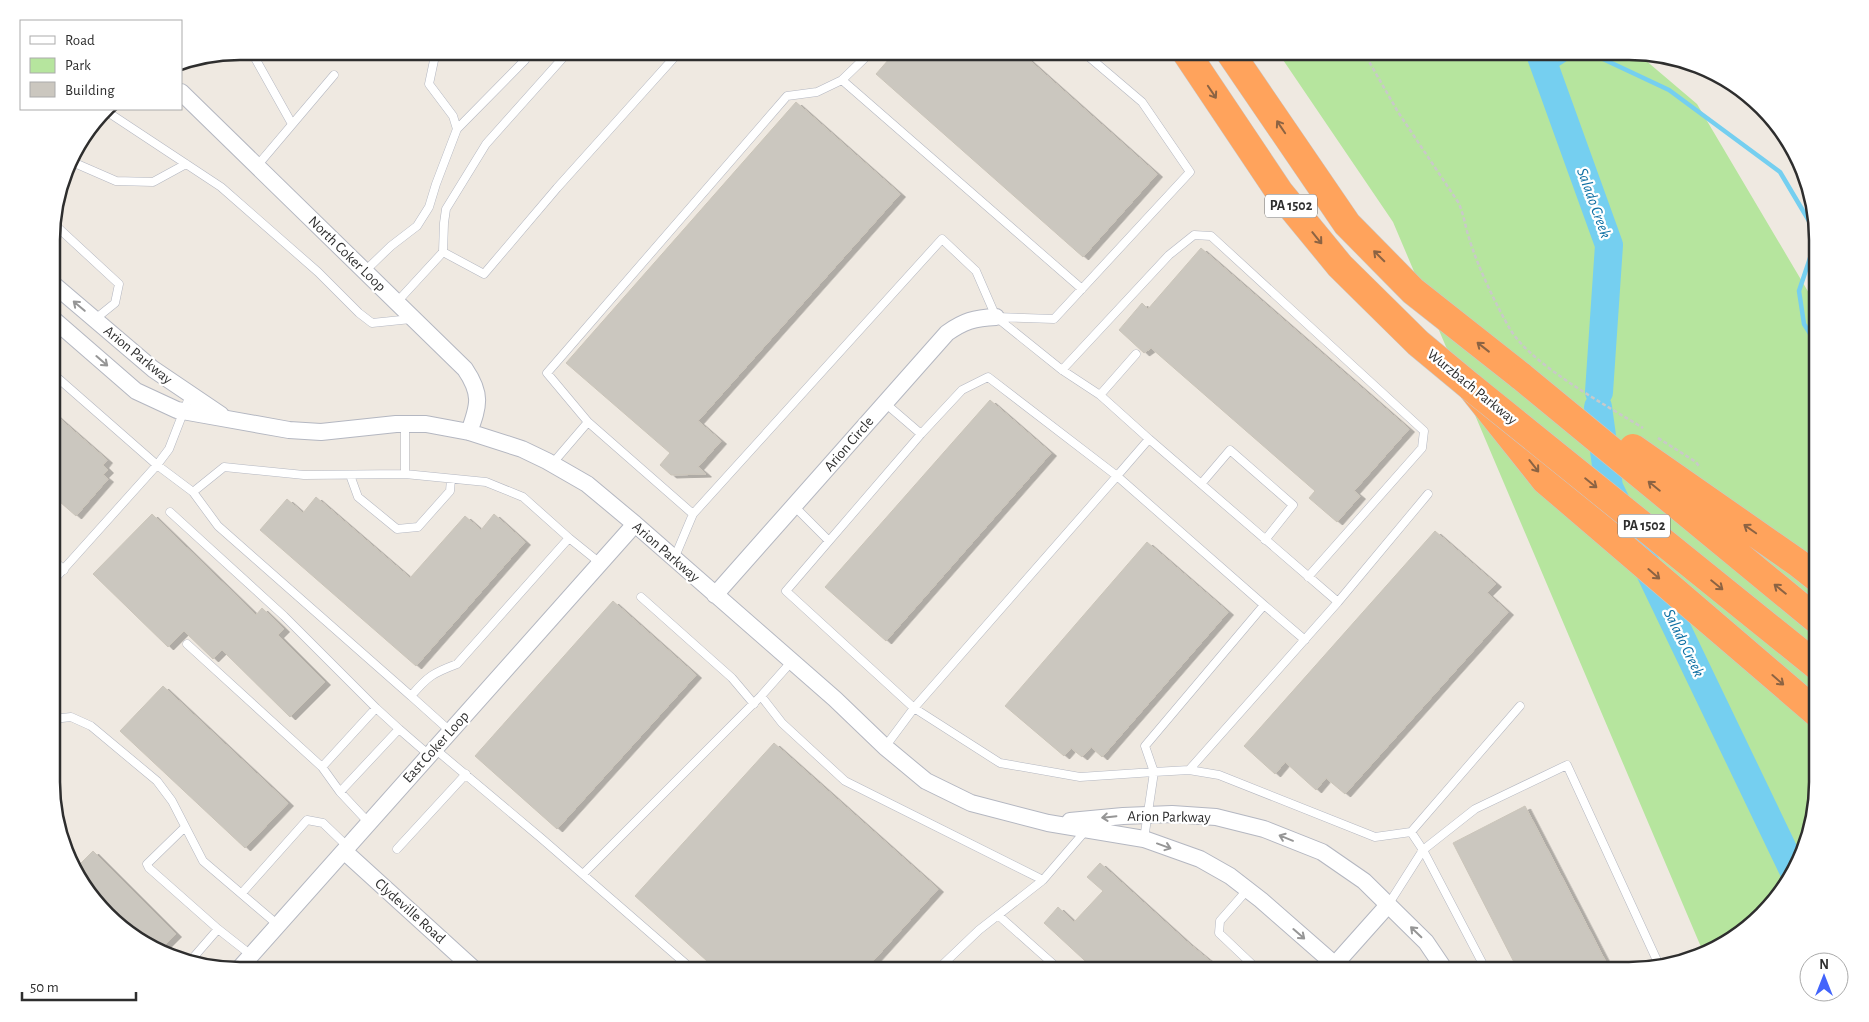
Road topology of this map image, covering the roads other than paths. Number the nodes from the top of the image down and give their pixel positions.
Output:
1 (256, 60) edge
2 (434, 60) edge
3 (524, 60) edge
4 (562, 60) edge
5 (672, 60) edge
6 (863, 60) edge
7 (1093, 60) edge
8 (1191, 60) edge
9 (1235, 60) edge
10 (334, 75) dead end
11 (842, 80) junction
12 (182, 93) edge
13 (111, 115) edge
14 (292, 124) junction
15 (457, 129) junction
16 (78, 164) edge
17 (186, 164) junction
18 (257, 166) junction
19 (60, 229) edge
20 (443, 252) junction
21 (365, 272) junction
22 (1082, 289) junction
23 (60, 291) edge
24 (397, 302) junction
25 (996, 316) junction
26 (414, 319) junction
27 (94, 320) junction
28 (60, 325) edge
29 (1136, 354) dead end
30 (1062, 370) junction
31 (1522, 378) junction
32 (60, 380) edge
33 (1471, 386) junction
34 (190, 395) junction
35 (1100, 395) junction
36 (885, 403) junction
37 (184, 411) junction
38 (229, 420) junction
39 (588, 422) junction
40 (405, 424) junction
41 (469, 432) junction
42 (921, 434) junction
43 (1149, 439) junction
44 (552, 464) junction
45 (157, 465) junction
46 (404, 474) junction
47 (350, 475) junction
48 (1116, 476) junction
49 (451, 479) junction
50 (1201, 484) junction
51 (193, 492) junction
52 (1428, 494) dead end
53 (794, 506) junction
54 (170, 512) dead end
55 (693, 514) junction
56 (635, 524) junction
57 (569, 538) junction
58 (1265, 540) junction
59 (829, 541) junction
60 (674, 559) junction
61 (600, 563) junction
62 (60, 566) edge
63 (64, 570) junction
64 (1809, 571) edge
65 (60, 574) edge
66 (1308, 577) junction
67 (715, 595) junction
68 (641, 596) dead end
69 (1338, 602) junction
70 (1264, 605) junction
71 (1809, 613) edge
72 (1305, 640) junction
73 (187, 644) dead end
74 (1809, 660) edge
75 (792, 662) junction
76 (411, 696) junction
77 (761, 696) junction
78 (754, 704) junction
79 (1520, 706) dead end
80 (1809, 706) edge
81 (376, 708) junction
82 (914, 708) junction
83 (60, 718) edge
84 (399, 729) junction
85 (450, 732) junction
86 (885, 747) junction
87 (432, 752) junction
88 (322, 767) junction
89 (1188, 770) junction
90 (1154, 772) junction
91 (466, 774) junction
92 (340, 792) junction
93 (1146, 815) junction
94 (369, 823) junction
95 (1048, 823) junction
96 (185, 827) junction
97 (1087, 829) junction
98 (1411, 832) junction
99 (1144, 839) junction
100 (346, 849) junction
101 (397, 849) dead end
102 (1424, 850) junction
103 (583, 874) junction
104 (1043, 880) junction
105 (1248, 889) junction
106 (242, 893) junction
107 (1388, 906) junction
108 (998, 915) junction
109 (278, 925) junction
110 (218, 929) junction
111 (251, 955) junction
112 (195, 956) edge
113 (1657, 960) edge
114 (245, 962) edge
115 (466, 962) edge
116 (684, 962) edge
117 (945, 962) edge
118 (1052, 962) edge
119 (1250, 962) edge
120 (1327, 962) edge
121 (1341, 962) edge
122 (1440, 962) edge
123 (1482, 962) edge

1 - 14 lane
2 - 15 lane
3 - 15 lane
4 - 20 lane
5 - 20 lane
6 - 11 lane
7 - 22 lane
8 -> 33 highway, Wurzbach Parkway / PA 1502
31 -> 9 highway, PA 1502
10 - 14 lane
11 - 22 lane
11 - 39 lane
12 - 18 street, North Coker Loop
13 - 17 lane
14 - 18 lane
15 - 21 lane
16 - 17 lane
17 - 26 lane
18 - 21 street, North Coker Loop
19 - 27 lane
20 - 24 lane
21 - 24 street, North Coker Loop
22 - 25 lane
27 -> 23 street, Arion Parkway
24 - 26 street, North Coker Loop
25 - 30 lane
25 - 36 street, Arion Circle
25 - 55 lane
26 - 41 street, North Coker Loop
27 - 34 street, Arion Parkway
28 -> 37 street, Arion Parkway
29 - 35 lane
30 - 35 lane
30 - 66 lane
64 -> 31 highway, bridge
71 -> 31 highway, PA 1502, bridge
32 - 45 lane
33 -> 74 highway, Wurzbach Parkway / PA 1502, bridge
33 -> 80 highway, bridge
34 - 37 lane
34 - 38 street, Arion Parkway
35 - 43 lane
36 - 42 lane
36 - 53 street, Arion Circle
37 - 38 street, Arion Parkway
37 - 45 lane
38 - 40 street, Arion Parkway
39 - 44 lane
39 - 55 lane
40 - 41 street, Arion Parkway
40 - 46 lane
41 - 44 street, Arion Parkway
42 - 48 lane
42 - 59 lane
43 - 48 lane
43 - 50 lane
44 - 56 street, Arion Parkway
45 - 51 lane
45 - 63 lane
46 - 47 lane
46 - 49 lane
47 - 49 lane
47 - 51 lane
48 - 70 lane
48 - 82 lane
49 - 57 lane
50 - 58 lane
50 - 58 lane
51 - 76 lane
52 - 69 lane
53 - 59 lane
53 - 67 street, Arion Circle
54 - 81 lane
55 - 60 lane
56 - 60 street, Arion Parkway
56 - 61 street, East Coker Loop
57 - 61 lane
57 - 76 lane
58 - 66 lane
59 - 82 lane
60 - 67 street, Arion Parkway
61 - 85 street, East Coker Loop
62 - 63 lane
63 - 65 lane
66 - 69 lane
67 - 75 street, Arion Parkway
68 - 78 lane
69 - 72 lane
70 - 72 lane
70 - 90 lane
72 - 89 lane
73 - 88 lane
75 - 77 lane
75 - 86 street, Arion Parkway
76 - 85 lane
77 - 78 lane
77 - 104 lane
78 - 103 lane
79 - 98 lane
81 - 84 lane
81 - 88 lane
82 - 86 lane
82 - 90 lane
83 - 96 lane
84 - 87 lane
84 - 92 lane
85 - 87 street, East Coker Loop
86 - 95 street, Arion Parkway
87 - 91 lane
87 - 94 street, East Coker Loop
88 - 92 lane
89 - 90 lane
89 - 98 lane
90 - 93 lane
91 - 101 lane
91 - 103 lane
92 - 94 lane
93 -> 95 street, Arion Parkway
93 - 99 lane
107 -> 93 street, Arion Parkway
94 - 100 street, East Coker Loop
95 - 97 street, Arion Parkway
96 - 106 lane
96 - 110 lane
97 - 99 street, Arion Parkway
97 - 104 lane
98 - 102 lane
99 -> 105 street, Arion Parkway
100 - 106 lane
100 - 109 street, East Coker Loop
100 - 115 street, Clydeville Road
102 - 107 lane
102 - 113 lane
102 - 123 lane
103 - 116 lane
104 - 108 lane
105 - 119 lane
105 -> 120 street, Arion Parkway
106 - 109 lane
107 - 121 street
122 -> 107 street, Arion Parkway
108 - 117 lane
108 - 118 lane
109 - 111 street, East Coker Loop
110 - 111 lane
110 - 112 lane
111 - 114 street, East Coker Loop

